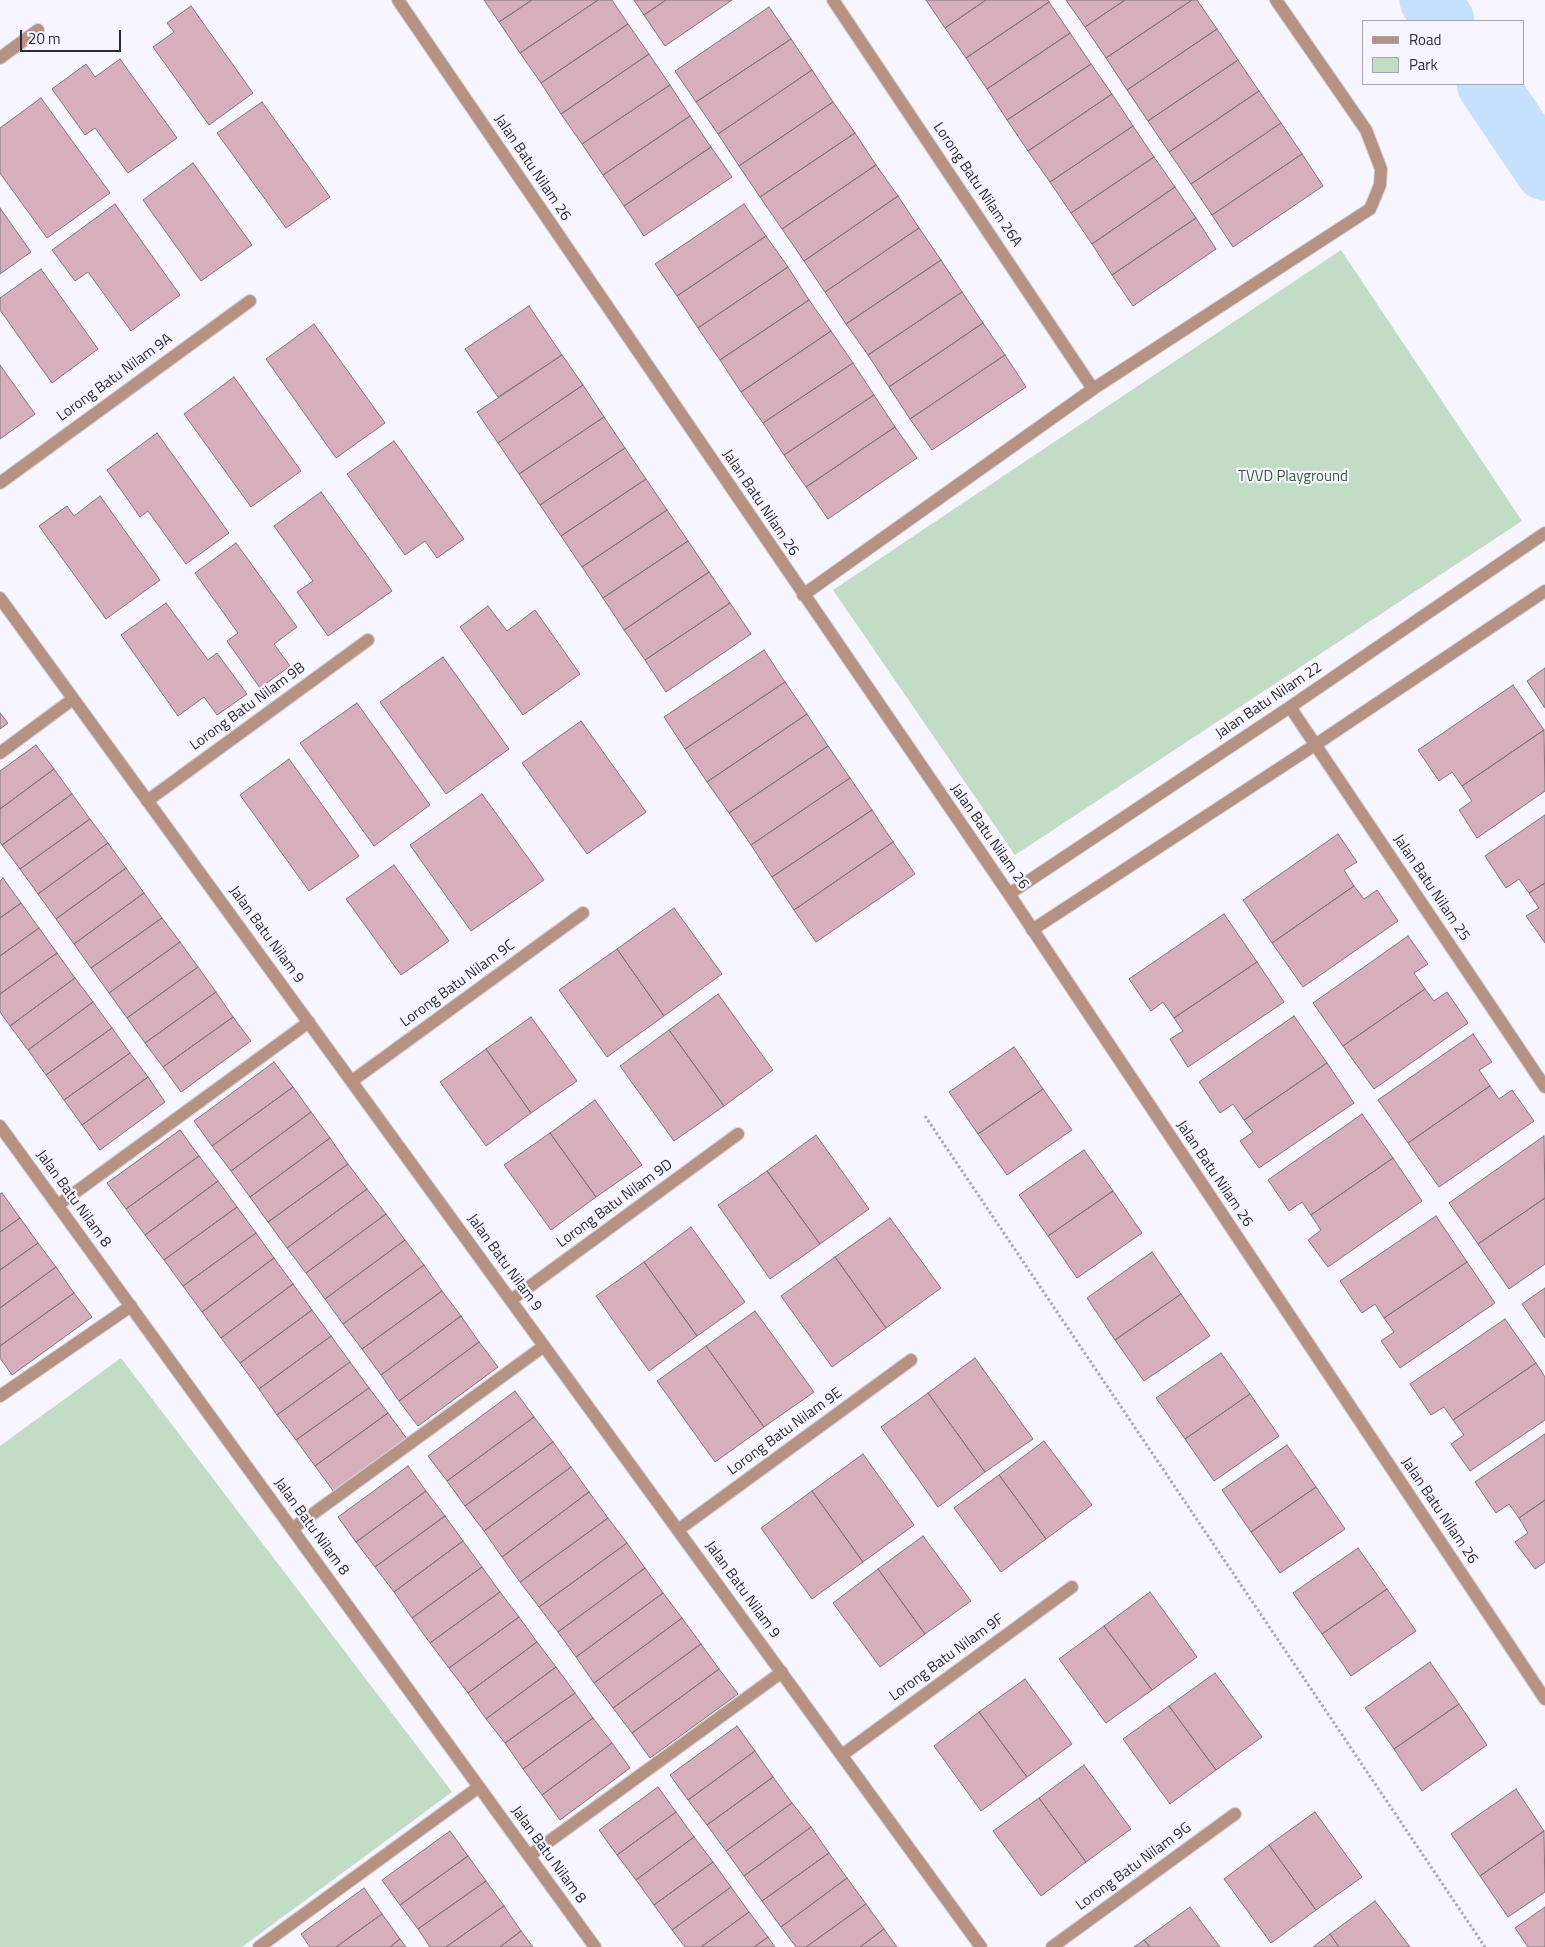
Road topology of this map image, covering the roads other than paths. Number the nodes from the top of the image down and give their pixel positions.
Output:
1 (398, 0) edge
2 (834, 0) edge
3 (1276, 0) edge
4 (38, 30) dead end
5 (0, 58) edge
6 (250, 301) dead end
7 (1093, 389) junction
8 (0, 483) edge
9 (1545, 533) edge
10 (1545, 591) edge
11 (803, 595) junction
12 (0, 598) edge
13 (368, 640) dead end
14 (73, 699) junction
15 (1290, 707) junction
16 (1315, 745) junction
17 (0, 753) edge
18 (147, 801) junction
19 (1009, 894) junction
20 (583, 912) dead end
21 (1032, 930) junction
22 (309, 1022) junction
23 (352, 1081) junction
24 (1545, 1087) edge
25 (0, 1126) edge
26 (738, 1134) dead end
27 (58, 1205) junction
28 (511, 1300) junction
29 (131, 1306) junction
30 (544, 1346) junction
31 (911, 1360) dead end
32 (0, 1396) edge
33 (292, 1529) junction
34 (678, 1530) junction
35 (1072, 1588) dead end
36 (782, 1672) junction
37 (1545, 1699) edge
38 (842, 1755) junction
39 (479, 1787) junction
40 (1235, 1814) dead end
41 (529, 1856) junction
42 (259, 1947) edge
43 (595, 1947) edge
44 (981, 1947) edge
45 (1052, 1947) edge

1 - 11 street, Jalan Batu Nilam 26
2 - 7 street, Lorong Batu Nilam 26A
3 - 7 street
4 - 5 street
6 - 8 street, Lorong Batu Nilam 9A
7 - 11 street
9 - 15 street, Jalan Batu Nilam 22
10 - 16 street
11 - 19 street, Jalan Batu Nilam 26
12 - 14 street, Jalan Batu Nilam 9
13 - 18 street, Lorong Batu Nilam 9B
14 - 17 street
14 - 18 street, Jalan Batu Nilam 9
15 - 16 street, Jalan Batu Nilam 25
15 - 19 street, Jalan Batu Nilam 22
16 - 21 street
16 - 24 street, Jalan Batu Nilam 25
18 - 22 street, Jalan Batu Nilam 9
19 - 21 street, Jalan Batu Nilam 26
20 - 23 street, Lorong Batu Nilam 9C
21 - 37 street, Jalan Batu Nilam 26
22 - 23 street, Jalan Batu Nilam 9
22 - 27 street
23 - 28 street, Jalan Batu Nilam 9
25 - 27 street, Jalan Batu Nilam 8
26 - 28 street, Lorong Batu Nilam 9D
27 - 29 street, Jalan Batu Nilam 8
28 - 30 street, Jalan Batu Nilam 9
29 - 32 street
29 - 33 street, Jalan Batu Nilam 8
30 - 33 street
30 - 34 street, Jalan Batu Nilam 9
31 - 34 street, Lorong Batu Nilam 9E
33 - 39 street, Jalan Batu Nilam 8
34 - 36 street, Jalan Batu Nilam 9
35 - 38 street, Lorong Batu Nilam 9F
36 - 38 street, Jalan Batu Nilam 9
36 - 41 street
38 - 44 street, Jalan Batu Nilam 9
39 - 41 street, Jalan Batu Nilam 8
39 - 42 street
40 - 45 street, Lorong Batu Nilam 9G
41 - 43 street, Jalan Batu Nilam 8

